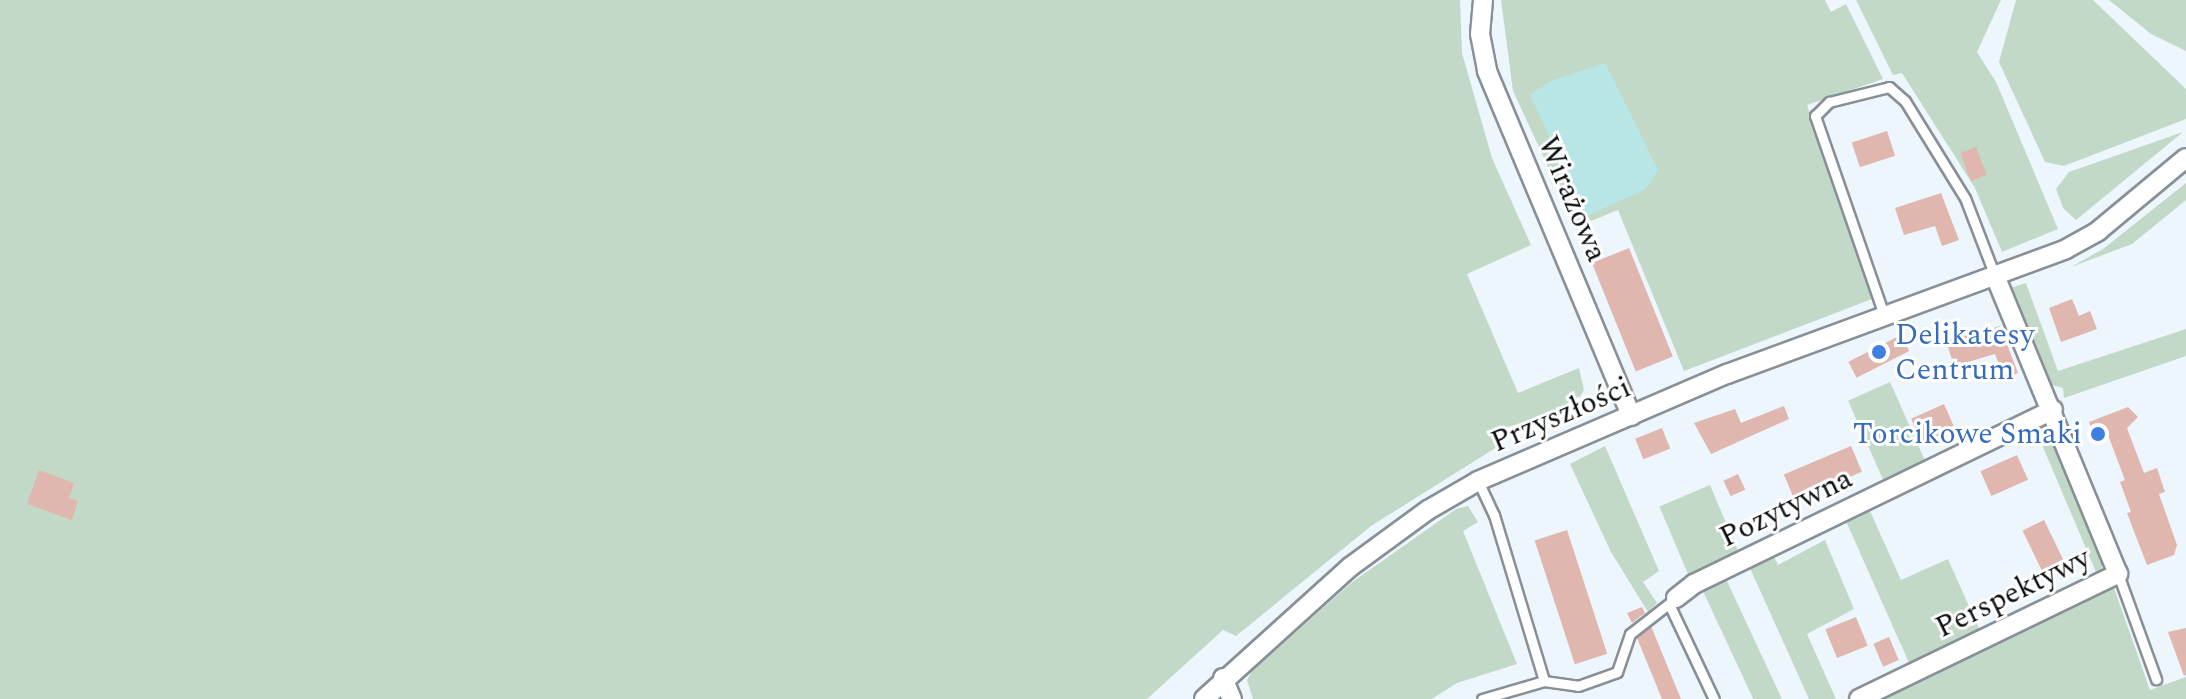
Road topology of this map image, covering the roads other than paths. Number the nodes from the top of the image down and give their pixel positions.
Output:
1 (1483, 0) edge
2 (2186, 158) edge
3 (1995, 276) junction
4 (1884, 315) junction
5 (2053, 410) junction
6 (1631, 416) junction
7 (1478, 481) junction
8 (2118, 574) junction
9 (1672, 601) junction
10 (1223, 678) junction
11 (2156, 679) dead end
12 (1544, 681) junction
13 (1204, 699) edge
14 (1232, 699) edge
15 (1482, 699) edge
16 (1714, 699) edge
17 (1859, 699) edge

1 - 6 street, Wirażowa
2 - 3 street, Przyszłości
3 - 4 street, Przyszłości
3 - 4 lane
3 - 5 street, Perspektywy
4 - 6 street, Przyszłości
5 - 8 street, Perspektywy
5 - 9 street, Pozytywna
6 - 7 street, Przyszłości
7 - 10 street, Przyszłości
7 - 12 lane
8 - 11 lane
8 - 17 street, Perspektywy
9 - 12 lane
9 - 16 lane
10 - 13 street, Przyszłości
10 - 14 street
12 - 15 lane

